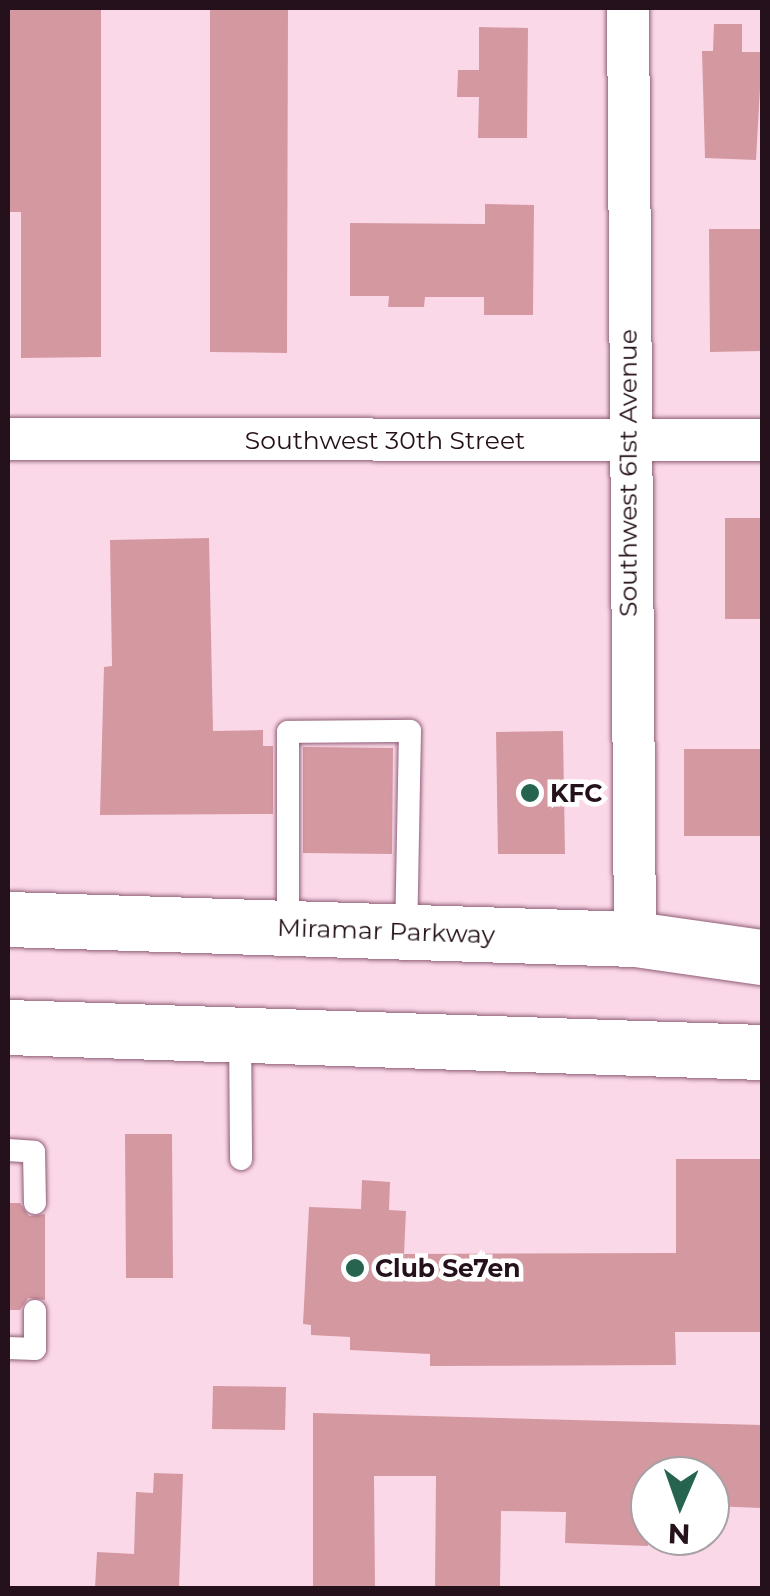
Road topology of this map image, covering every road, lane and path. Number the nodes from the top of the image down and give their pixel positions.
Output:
1 (628, 8) edge
2 (8, 439) edge
3 (626, 440) junction
4 (762, 440) edge
5 (8, 918) edge
6 (288, 927) junction
7 (406, 932) junction
8 (635, 939) junction
9 (762, 956) edge
10 (8, 1027) edge
11 (240, 1033) junction
12 (762, 1052) edge
13 (8, 1150) edge
14 (240, 1159) dead end
15 (35, 1203) dead end
16 (35, 1311) dead end
17 (8, 1348) edge

1 - 3 street, Southwest 61st Avenue
2 - 3 street, Southwest 30th Street
3 - 4 street, Southwest 30th Street
3 - 8 street, Southwest 61st Avenue
5 - 6 main road, Miramar Parkway
6 - 7 main road, Miramar Parkway
6 - 7 lane
7 - 8 main road, Miramar Parkway
8 - 9 main road, Miramar Parkway
10 - 11 main road
11 - 12 main road
11 - 14 lane
13 - 15 lane
16 - 17 lane

